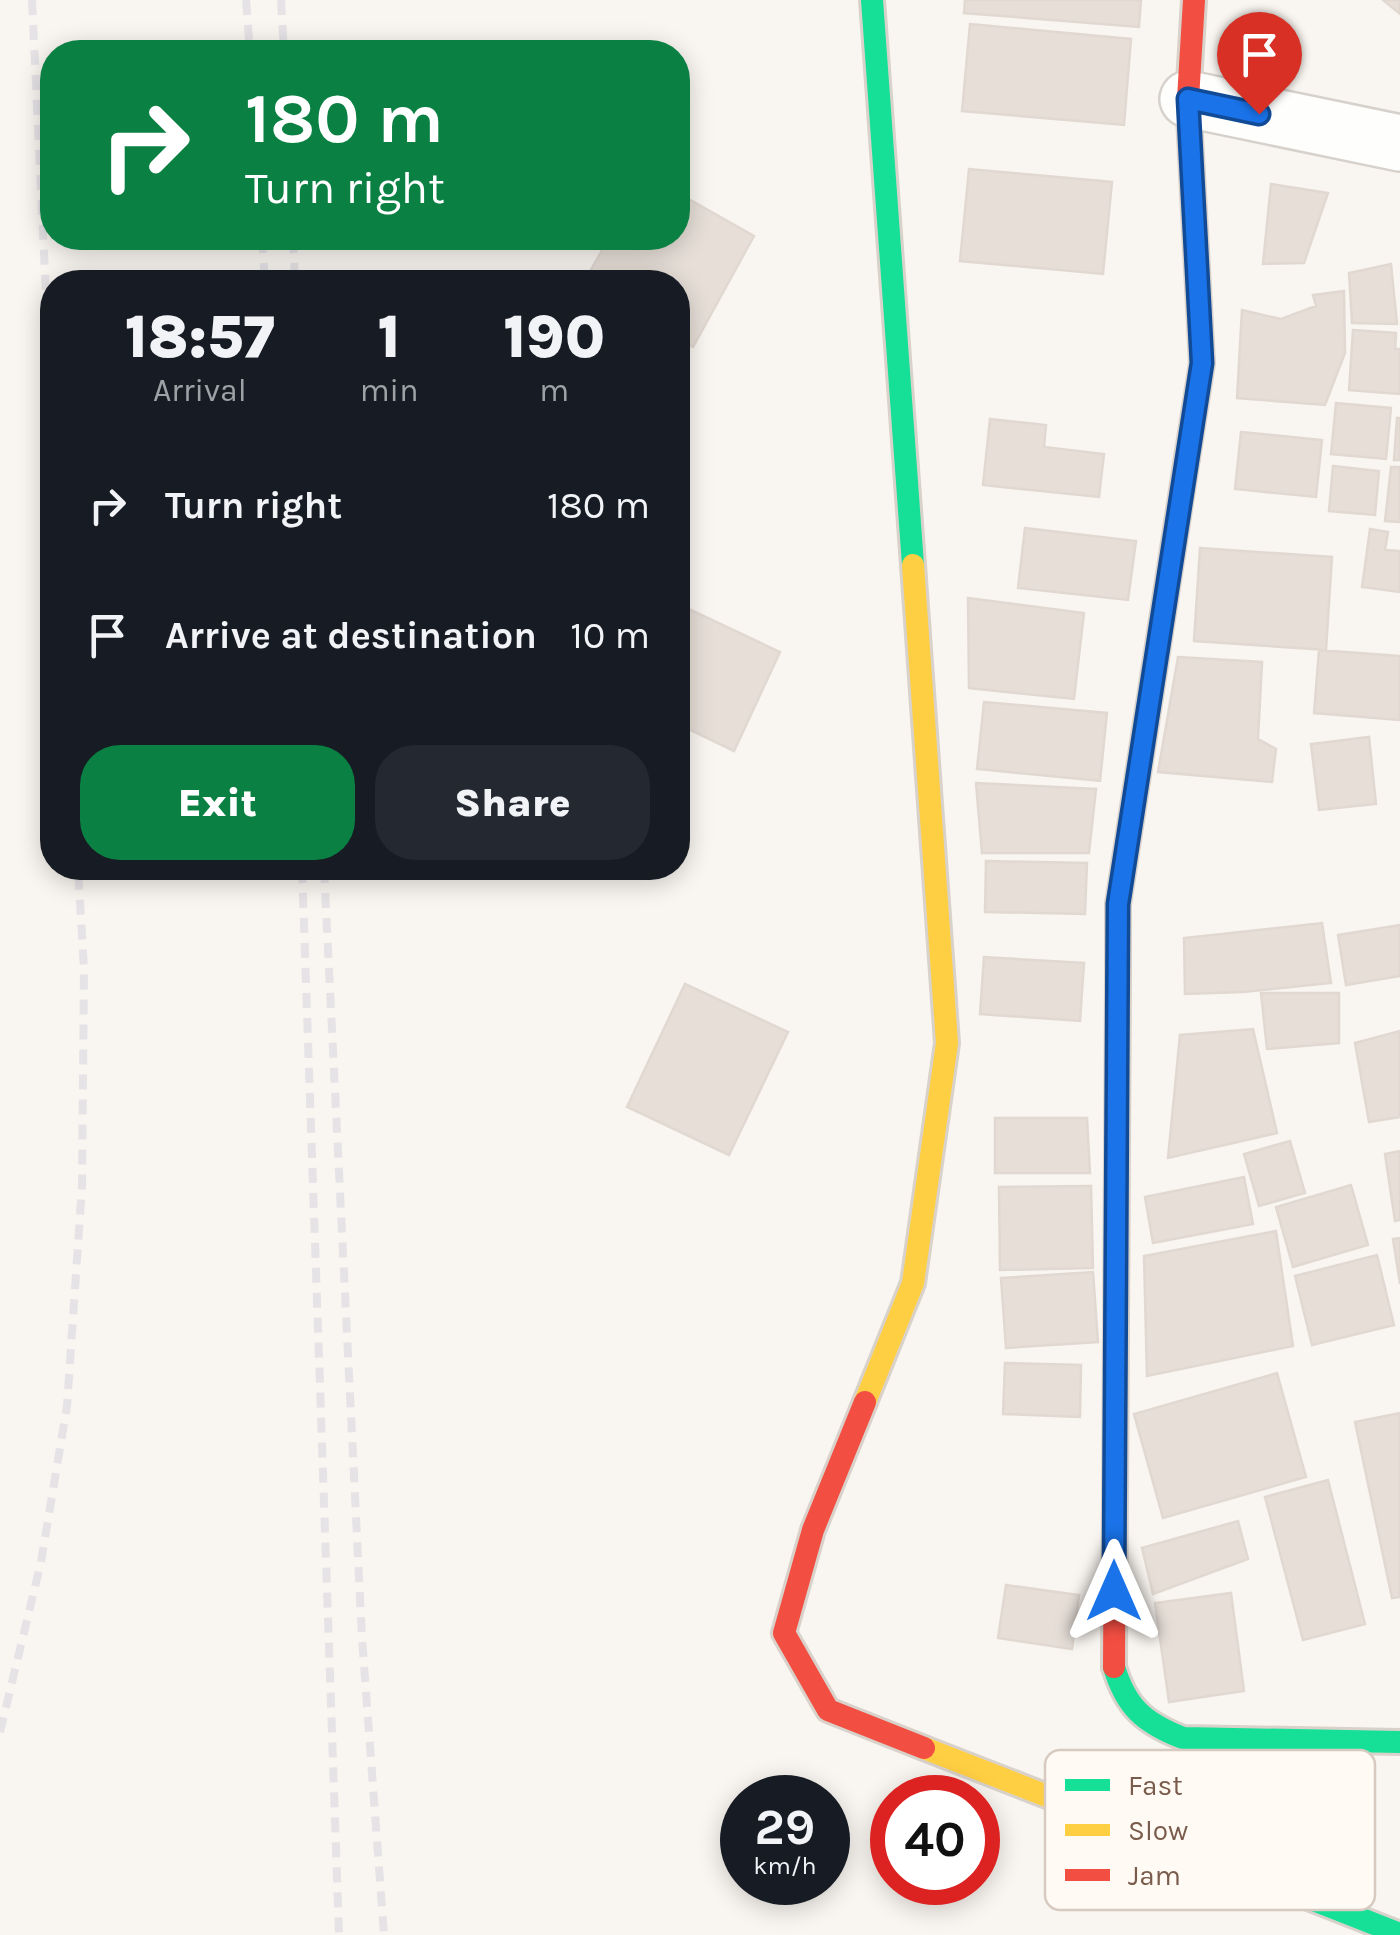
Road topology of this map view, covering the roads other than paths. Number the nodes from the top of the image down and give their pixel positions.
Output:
1 (872, 0) edge
2 (1194, 0) edge
3 (1188, 99) junction
4 (1400, 143) edge
5 (1400, 1742) edge
6 (1045, 1795) edge
7 (1339, 1910) edge
8 (1400, 1934) edge

1 - 6 street
2 - 3 street
3 - 4 street
3 - 5 street
7 - 8 street

